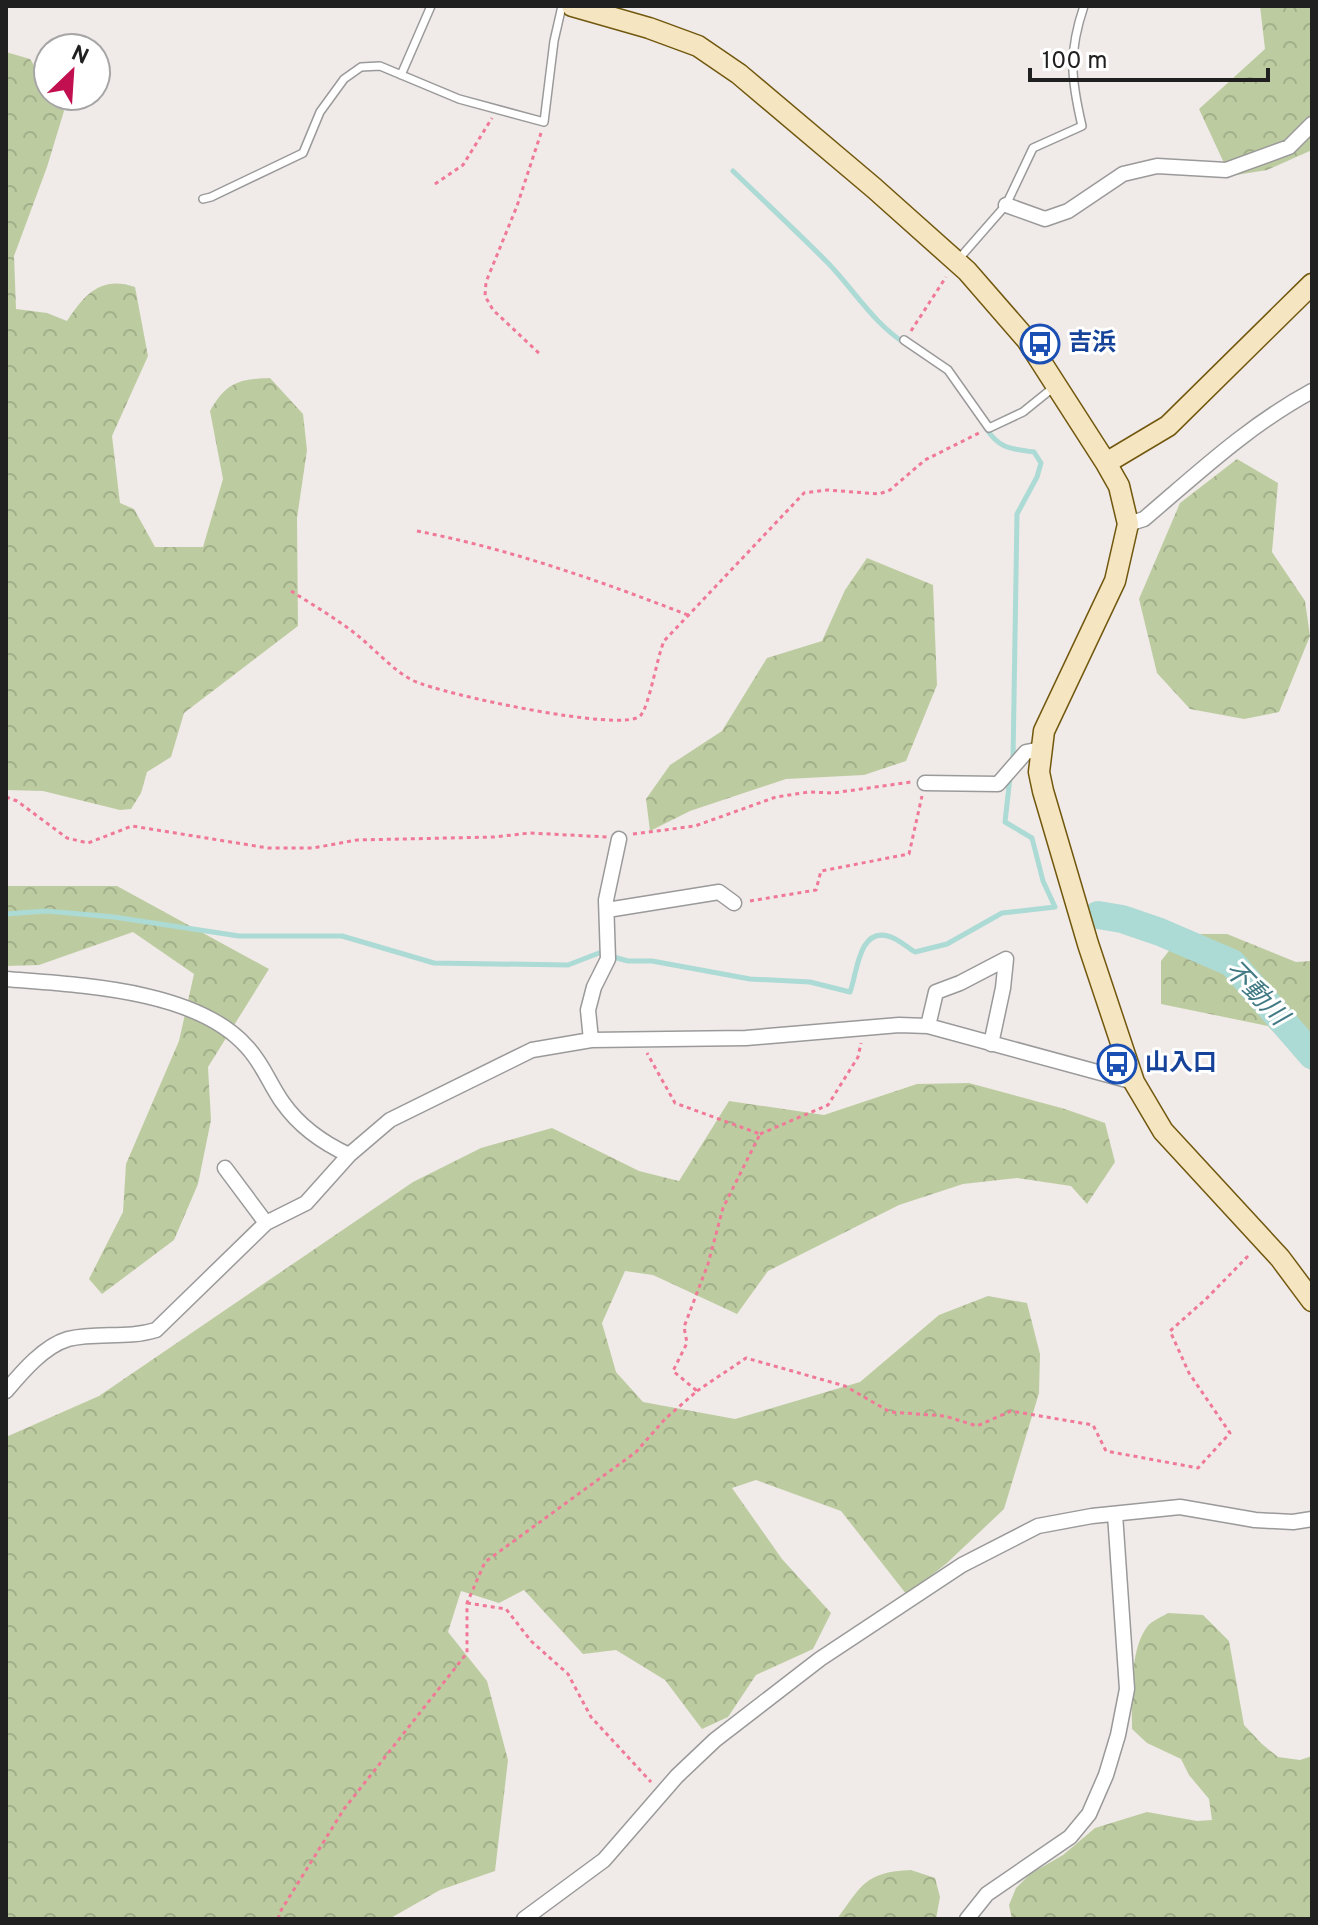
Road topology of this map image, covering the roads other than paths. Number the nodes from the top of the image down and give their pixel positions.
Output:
1 (431, 6) edge
2 (562, 6) edge
3 (572, 6) edge
4 (1084, 6) edge
5 (401, 75) junction
6 (1312, 124) edge
7 (203, 199) dead end
8 (1006, 205) junction
9 (957, 262) junction
10 (1312, 284) edge
11 (904, 340) road end
12 (1057, 385) junction
13 (1312, 391) edge
14 (1106, 463) junction
15 (1128, 524) junction
16 (1041, 749) junction
17 (925, 783) road end
18 (619, 839) road end
19 (734, 903) road end
20 (607, 910) junction
21 (6, 979) edge
22 (928, 1026) junction
23 (591, 1040) junction
24 (991, 1044) junction
25 (1134, 1082) junction
26 (349, 1155) junction
27 (225, 1168) dead end
28 (266, 1223) junction
29 (1312, 1301) edge
30 (6, 1391) edge
31 (1115, 1514) junction
32 (1312, 1519) edge
33 (524, 1919) edge
34 (967, 1919) edge

1 - 5 lane
2 - 5 lane
3 - 9 street
4 - 8 lane
5 - 7 lane
6 - 8 street
8 - 9 lane
9 - 12 street
10 - 14 street
11 - 12 lane
12 - 14 street
13 - 15 street
14 - 15 street
15 - 16 street
16 - 17 street
16 - 25 street
18 - 20 street
19 - 20 street
20 - 23 street
21 - 26 street
22 - 23 street
22 - 24 street
22 - 24 street
23 - 26 street
24 - 25 street
25 - 29 street
26 - 28 street
27 - 28 street
28 - 30 street
31 - 32 street
31 - 33 street
31 - 34 street

